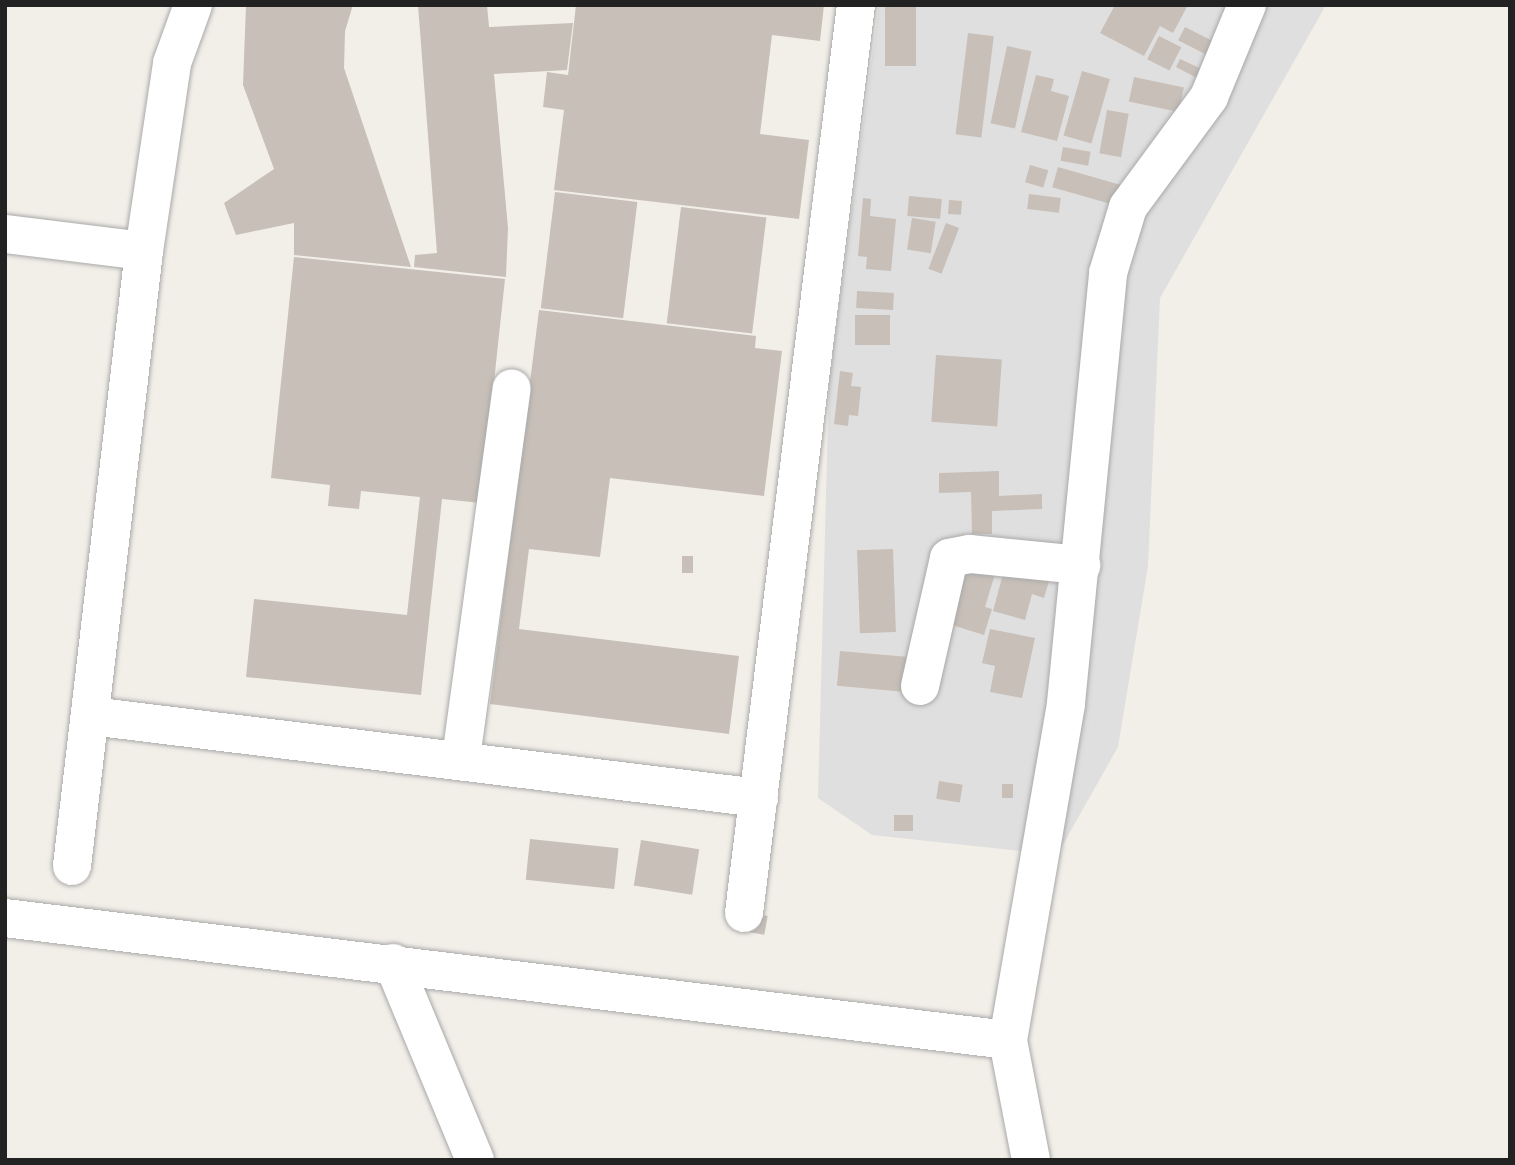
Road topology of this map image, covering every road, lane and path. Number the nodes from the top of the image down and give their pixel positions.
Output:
1 (193, 5) edge
2 (856, 5) edge
3 (1247, 5) edge
4 (5, 234) edge
5 (144, 251) junction
6 (512, 388) dead end
7 (1081, 565) junction
8 (920, 686) dead end
9 (91, 716) junction
10 (461, 758) junction
11 (759, 798) junction
12 (72, 866) dead end
13 (744, 913) dead end
14 (5, 918) edge
15 (393, 963) junction
16 (1007, 1040) junction
17 (475, 1160) edge
18 (1031, 1160) edge

1 - 5 street
2 - 11 street
3 - 7 street
4 - 5 street
5 - 9 street
6 - 10 street
7 - 8 street
7 - 16 street
9 - 10 street
9 - 12 street
10 - 11 street
11 - 13 street
14 - 15 street
15 - 16 street
15 - 17 street
16 - 18 street

